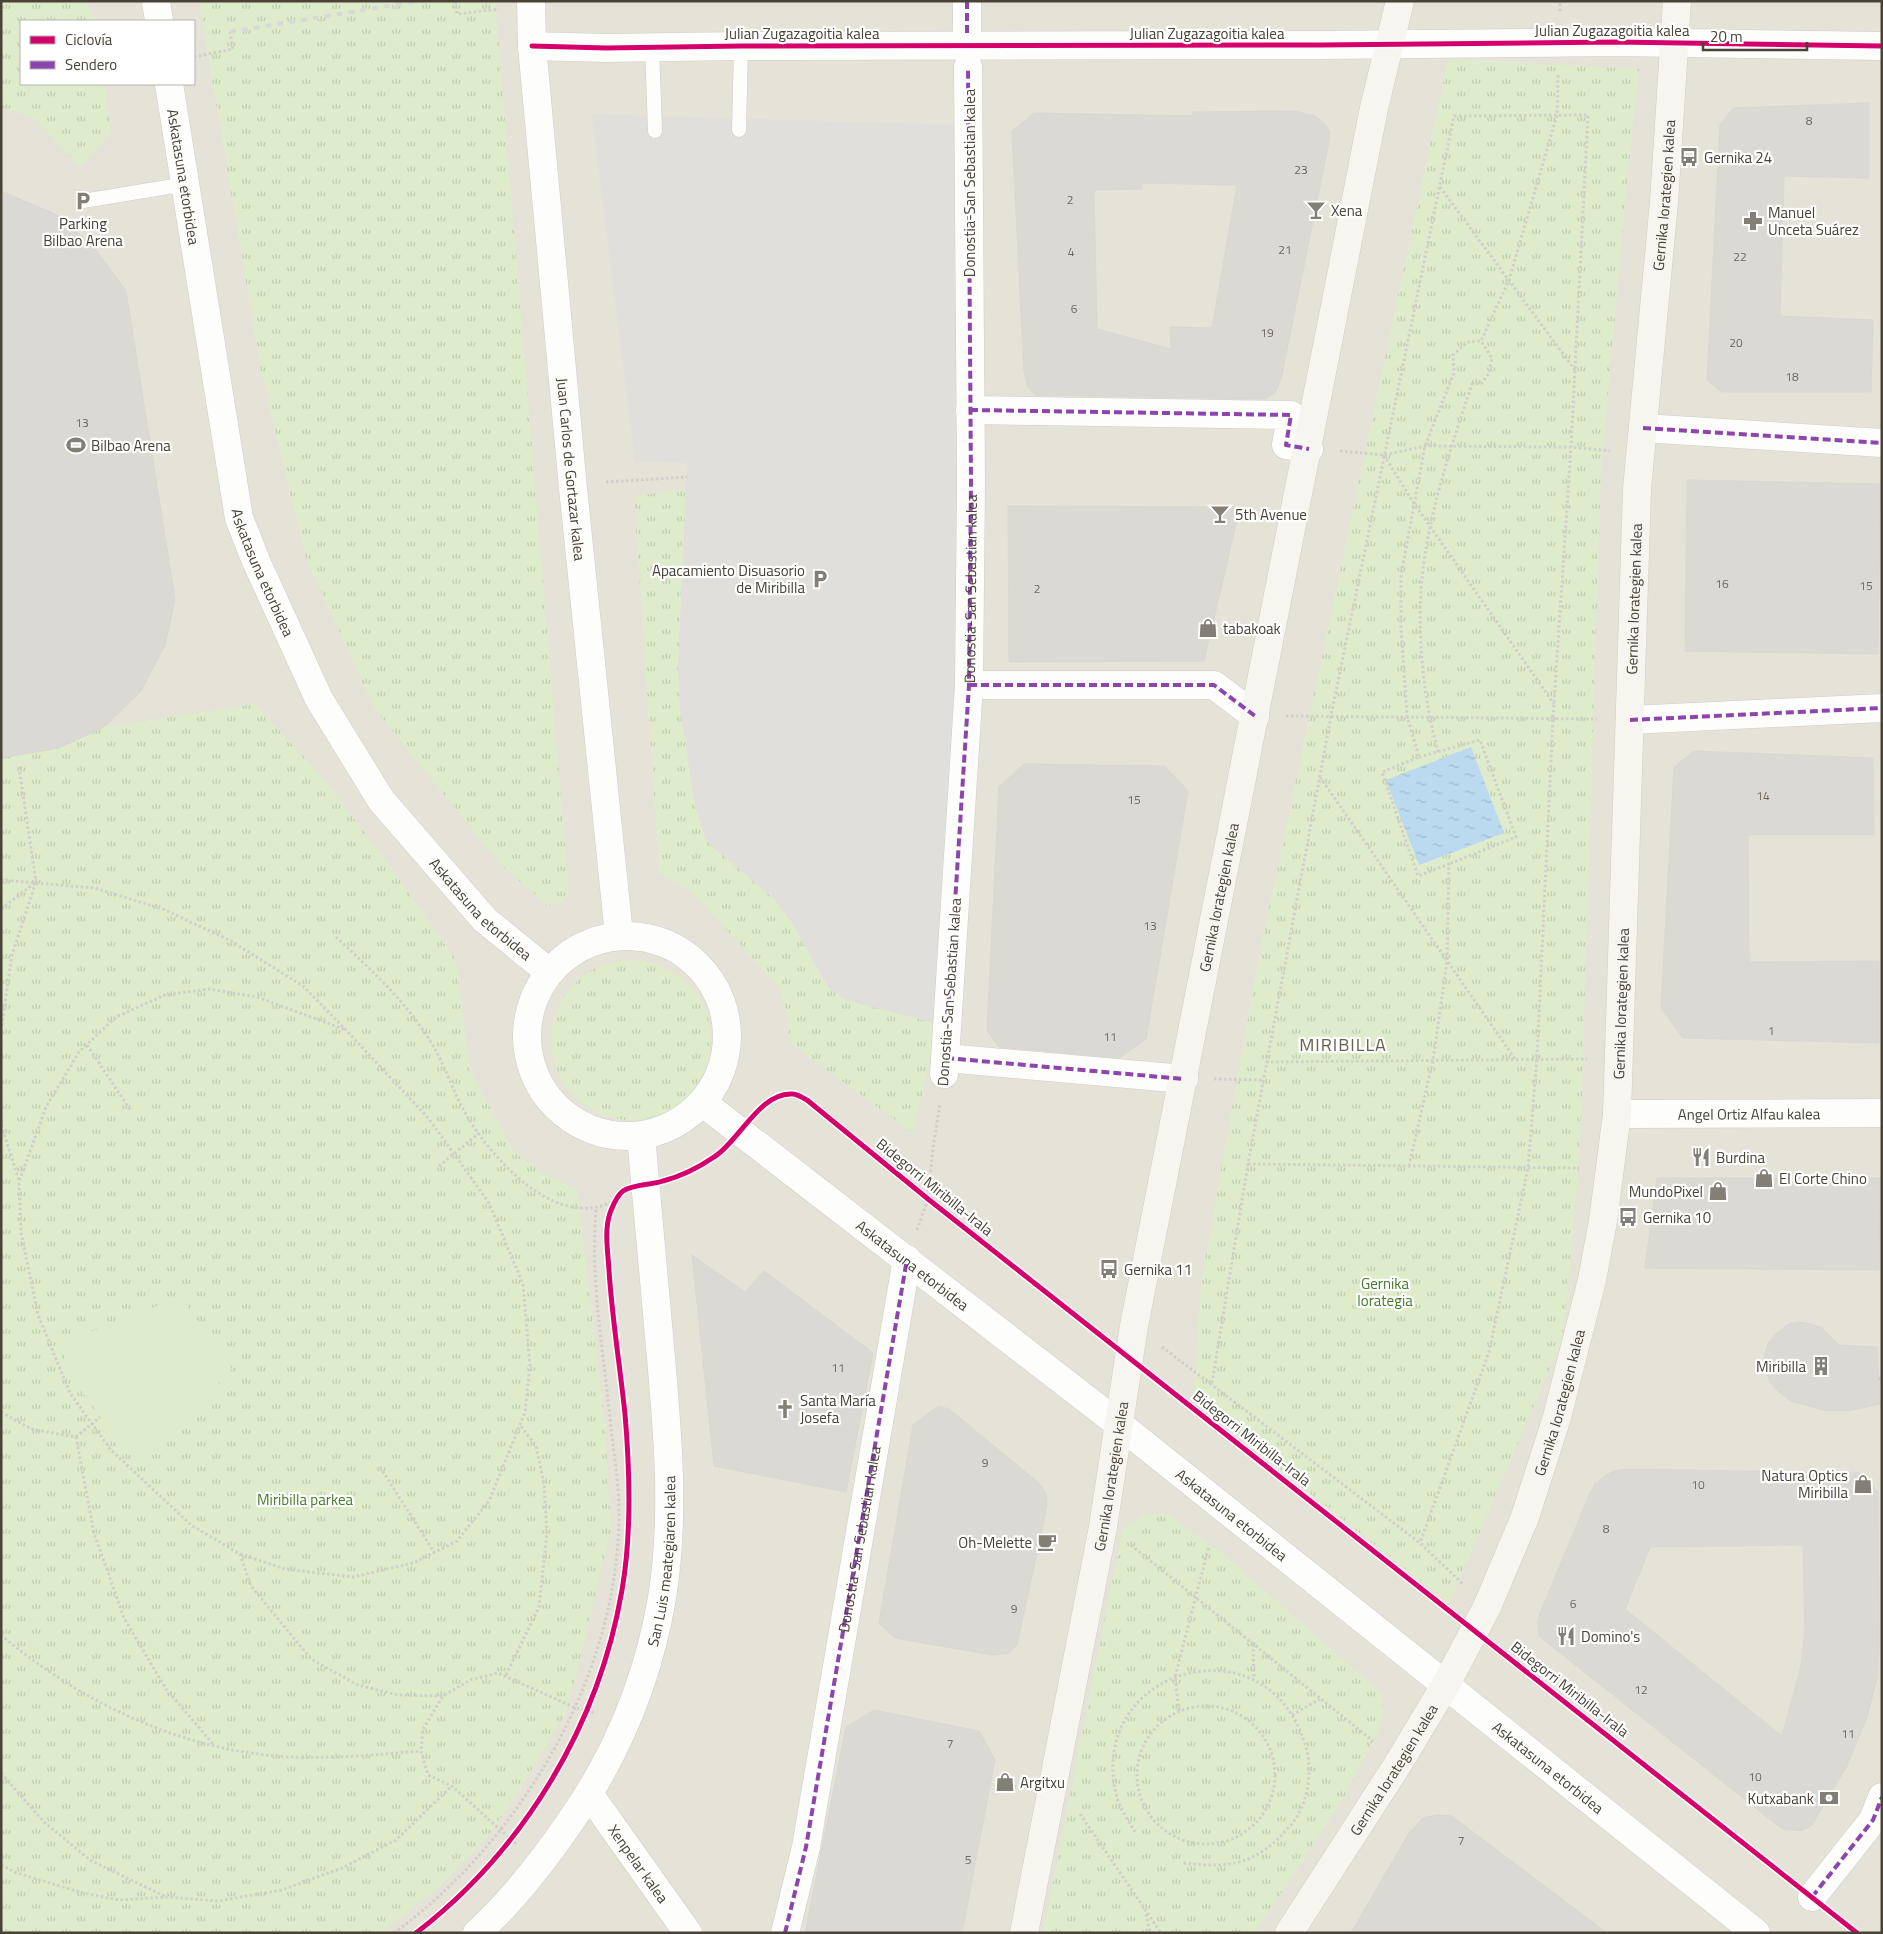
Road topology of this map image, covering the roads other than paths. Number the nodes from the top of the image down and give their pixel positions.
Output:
1 (531, 1) edge
2 (967, 1) edge
3 (1400, 1) edge
4 (1677, 1) edge
5 (967, 33) dead end
6 (1674, 42) junction
7 (1390, 44) junction
8 (532, 46) junction
9 (741, 46) junction
10 (1882, 46) edge
11 (652, 47) junction
12 (968, 67) dead end
13 (170, 85) edge
14 (739, 130) dead end
15 (655, 131) dead end
16 (186, 184) junction
17 (83, 201) dead end
18 (970, 410) junction
19 (1643, 428) junction
20 (1882, 443) edge
21 (1309, 449) junction
22 (969, 685) junction
23 (1882, 708) edge
24 (1255, 716) junction
25 (1630, 720) junction
26 (619, 936) junction
27 (549, 972) junction
28 (1184, 1079) junction
29 (703, 1103) junction
30 (1882, 1113) edge
31 (1617, 1114) junction
32 (641, 1136) junction
33 (907, 1259) junction
34 (1120, 1425) junction
35 (1446, 1684) junction
36 (590, 1795) junction
37 (1882, 1797) edge
38 (1812, 1897) dead end
39 (477, 1933) edge
40 (688, 1933) edge
41 (785, 1933) edge
42 (1024, 1933) edge
43 (1289, 1933) edge
44 (1756, 1933) edge

1 - 8 street, Juan Carlos de Gortazar kalea
2 - 5 street
3 - 7 main road, Gernika lorategien kalea
4 - 6 main road, Gernika lorategien kalea
6 - 7 street, Julian Zugazagoitia kalea
6 - 10 street, Julian Zugazagoitia kalea
6 - 19 main road, Gernika lorategien kalea
7 - 9 street, Julian Zugazagoitia kalea
7 - 21 main road, Gernika lorategien kalea
8 - 11 street, Julian Zugazagoitia kalea
8 - 26 street, Juan Carlos de Gortazar kalea
9 - 11 street, Julian Zugazagoitia kalea
9 - 14 lane
11 - 15 lane
12 - 18 street, Donostia-San Sebastian kalea
13 - 16 street, Askatasuna etorbidea
16 - 17 lane
16 - 27 street, Askatasuna etorbidea
18 - 21 street
18 - 22 street, Donostia-San Sebastian kalea
19 - 20 street
19 - 25 main road, Gernika lorategien kalea
21 - 24 main road, Gernika lorategien kalea
22 - 24 street
22 - 28 street, Donostia-San Sebastian kalea
23 - 25 street
24 - 28 main road, Gernika lorategien kalea
25 - 31 main road, Gernika lorategien kalea
26 - 27 street
26 - 29 street
27 - 32 street
28 - 34 main road, Gernika lorategien kalea
29 - 32 street
29 - 33 street, Askatasuna etorbidea
30 - 31 street, Angel Ortiz Alfau kalea
31 - 35 main road, Gernika lorategien kalea
32 - 36 street, San Luis meategiaren kalea
33 - 34 street, Askatasuna etorbidea
33 - 41 street, Donostia-San Sebastian kalea
34 - 35 street, Askatasuna etorbidea
34 - 42 main road, Gernika lorategien kalea
35 - 43 main road, Gernika lorategien kalea
35 - 44 street, Askatasuna etorbidea
36 - 39 street, San Luis meategiaren kalea
36 - 40 street, Xenpelar kalea
37 - 38 street

